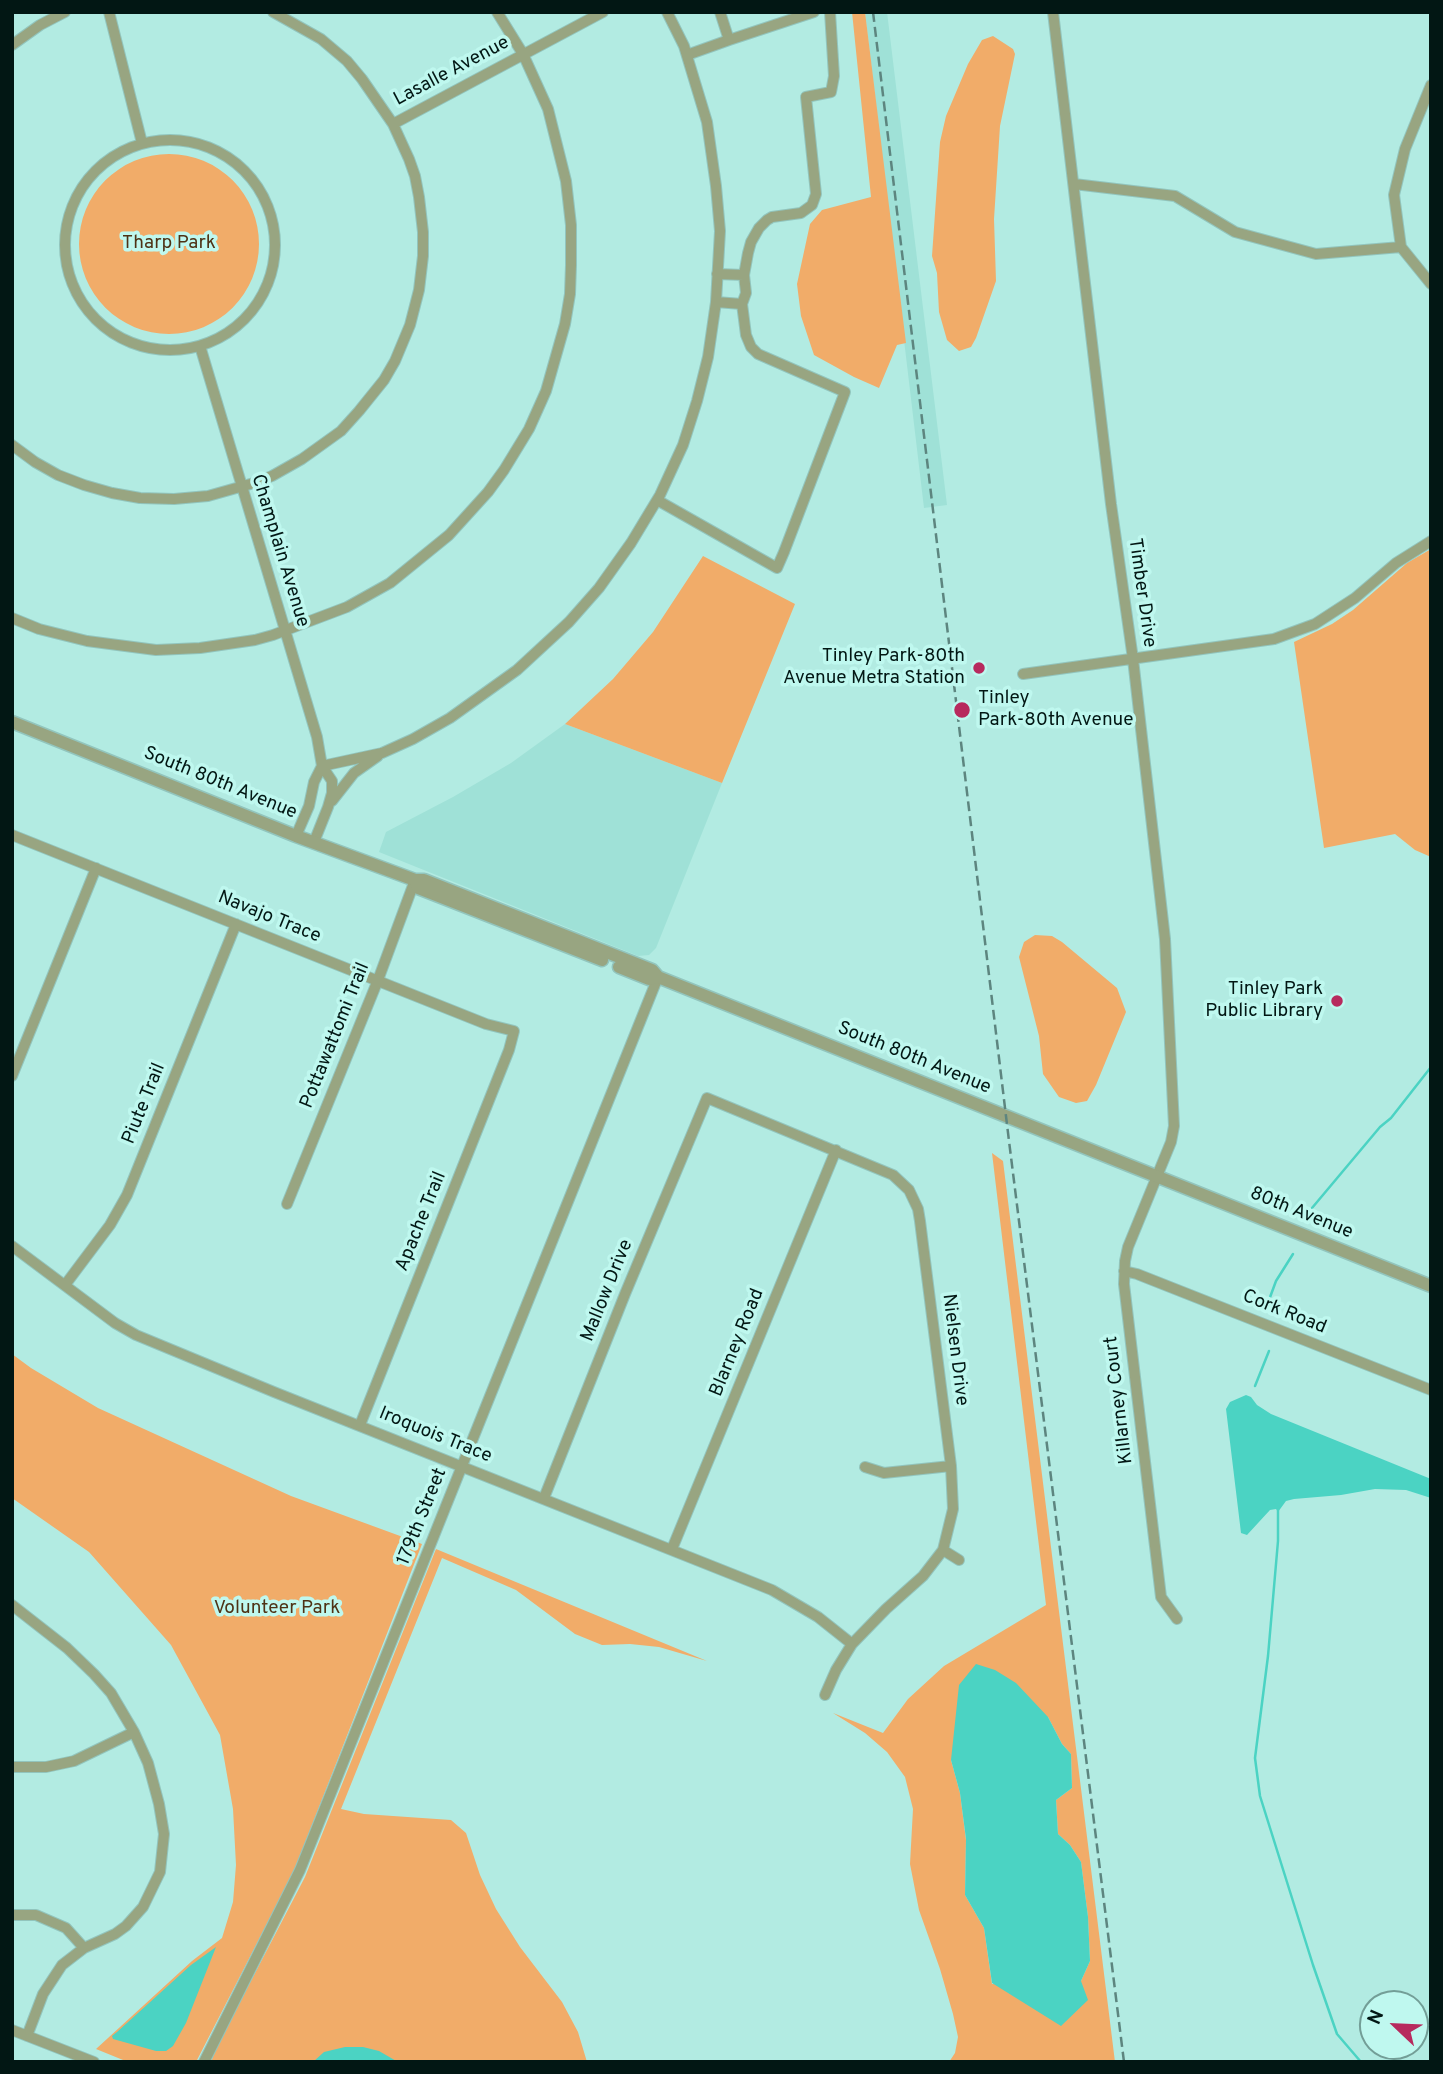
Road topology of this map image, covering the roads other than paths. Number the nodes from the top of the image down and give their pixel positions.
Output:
1 (65, 12) edge
2 (109, 12) edge
3 (273, 12) edge
4 (497, 12) edge
5 (603, 12) edge
6 (667, 12) edge
7 (720, 12) edge
8 (814, 12) edge
9 (831, 12) edge
10 (1053, 12) edge
11 (729, 40) junction
12 (12, 45) edge
13 (523, 54) junction
14 (687, 55) junction
15 (1431, 85) edge
16 (393, 124) junction
17 (142, 143) junction
18 (1074, 184) junction
19 (1401, 247) junction
20 (718, 274) junction
21 (744, 275) junction
22 (1431, 284) edge
23 (716, 302) junction
24 (742, 303) junction
25 (200, 346) junction
26 (12, 445) edge
27 (242, 487) junction
28 (657, 500) junction
29 (1431, 541) edge
30 (12, 618) edge
31 (285, 632) junction
32 (1133, 659) junction
33 (1023, 674) dead end
34 (12, 722) edge
35 (382, 753) junction
36 (322, 766) junction
37 (328, 807) junction
38 (12, 835) edge
39 (296, 836) junction
40 (314, 842) junction
41 (96, 868) junction
42 (415, 880) junction
43 (236, 924) junction
44 (658, 977) junction
45 (378, 980) junction
46 (514, 1031) joint
47 (12, 1076) edge
48 (708, 1098) joint
49 (836, 1150) junction
50 (1157, 1177) junction
51 (287, 1203) dead end
52 (12, 1246) edge
53 (1124, 1271) junction
54 (65, 1285) junction
55 (1431, 1286) edge
56 (1431, 1390) edge
57 (360, 1425) junction
58 (463, 1465) junction
59 (865, 1466) dead end
60 (951, 1466) junction
61 (544, 1498) junction
62 (672, 1549) junction
63 (943, 1550) junction
64 (959, 1560) dead end
65 (12, 1605) edge
66 (1177, 1619) dead end
67 (852, 1644) junction
68 (825, 1695) dead end
69 (134, 1732) junction
70 (12, 1767) edge
71 (12, 1915) edge
72 (84, 1948) junction
73 (12, 2029) edge
74 (27, 2036) junction
75 (94, 2062) edge
76 (204, 2062) edge

1 - 12 street
2 - 17 street
3 - 16 street
4 - 13 street
5 - 13 street, Lasalle Avenue
6 - 14 street
7 - 11 street
8 - 11 street
9 - 21 street
10 - 18 street, Timber Drive
11 - 14 street
13 - 16 street, Lasalle Avenue
13 - 31 street
14 - 20 street
15 - 19 street
16 - 27 street
17 - 25 street
17 - 25 street
18 - 19 street
18 - 32 street, Timber Drive
19 - 22 street
20 - 21 street
20 - 23 street
21 - 24 street
23 - 24 street
23 - 28 street
24 - 28 street
25 - 27 street, Champlain Avenue
26 - 27 street
27 - 31 street, Champlain Avenue
28 - 35 street
29 - 32 street
30 - 31 street
31 - 36 street, Champlain Avenue
32 - 33 street
32 - 50 street, Timber Drive
34 - 39 street, South 80th Avenue
35 - 36 street
35 - 37 street
36 - 37 street, Champlain Avenue
36 - 39 street
37 - 40 street, Champlain Avenue
38 - 41 street, Navajo Trace
39 - 40 street, South 80th Avenue
40 - 42 street, South 80th Avenue
41 - 43 street, Navajo Trace
41 - 47 street
42 - 44 street, South 80th Avenue
42 - 45 street, Pottawattomi Trail
43 - 45 street, Navajo Trace
43 - 54 street, Piute Trail
44 - 50 street, South 80th Avenue
44 - 58 street, 179th Street
45 - 46 street, Navajo Trace
45 - 51 street, Pottawattomi Trail
46 - 57 street, Apache Trail
48 - 49 street, Nielsen Drive
48 - 61 street, Mallow Drive
49 - 60 street, Nielsen Drive
49 - 62 street, Blarney Road
50 - 53 street, Killarney Court
50 - 55 street, 80th Avenue
52 - 54 street, Iroquois Trace
53 - 56 street, Cork Road
53 - 66 street, Killarney Court
54 - 57 street, Iroquois Trace
57 - 58 street, Iroquois Trace
58 - 61 street, Iroquois Trace
58 - 76 street, 179th Street
59 - 60 street
60 - 63 street, Nielsen Drive
61 - 62 street, Iroquois Trace
62 - 67 street, Iroquois Trace
63 - 64 street
63 - 67 street, Nielsen Drive
65 - 69 street
67 - 68 street, Nielsen Drive
69 - 70 street
69 - 72 street
71 - 72 street
72 - 74 street
73 - 74 street
74 - 75 street

